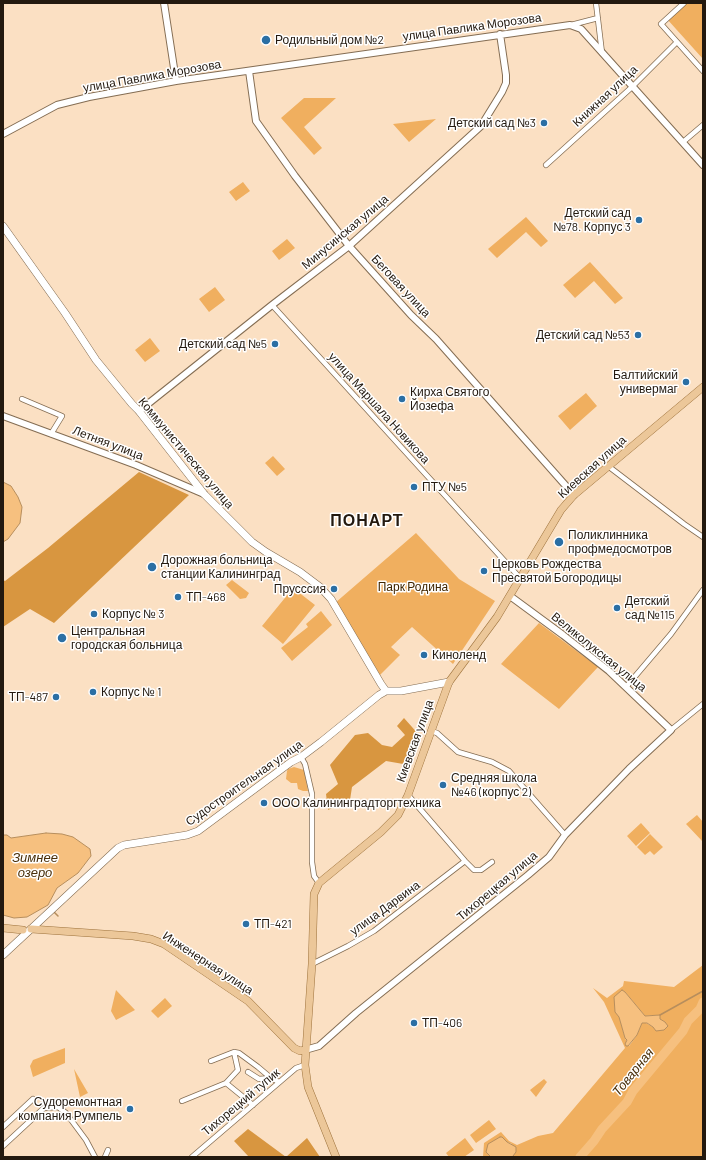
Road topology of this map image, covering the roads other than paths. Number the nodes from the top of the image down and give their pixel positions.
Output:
1 (164, 3) edge
2 (596, 3) edge
3 (684, 3) edge
4 (598, 18) junction
5 (570, 25) junction
6 (500, 34) junction
7 (677, 42) junction
8 (602, 53) junction
9 (249, 71) junction
10 (703, 71) edge
11 (176, 81) junction
12 (632, 86) junction
13 (703, 124) edge
14 (3, 134) edge
15 (683, 142) junction
16 (546, 165) dead end
17 (703, 165) edge
18 (3, 226) edge
19 (349, 246) junction
20 (272, 305) junction
21 (703, 386) edge
22 (22, 399) dead end
23 (140, 411) junction
24 (3, 416) edge
25 (51, 434) junction
26 (608, 466) junction
27 (204, 494) junction
28 (574, 496) junction
29 (703, 537) edge
30 (520, 578) junction
31 (703, 590) edge
32 (510, 596) junction
33 (449, 682) junction
34 (626, 687) junction
35 (386, 691) junction
36 (703, 704) edge
37 (671, 730) junction
38 (431, 731) junction
39 (301, 757) junction
40 (408, 795) junction
41 (565, 835) junction
42 (465, 861) junction
43 (492, 862) dead end
44 (319, 883) junction
45 (3, 928) edge
46 (31, 929) junction
47 (3, 955) edge
48 (312, 964) junction
49 (305, 1050) junction
50 (234, 1052) junction
51 (211, 1061) dead end
52 (305, 1065) junction
53 (248, 1072) dead end
54 (271, 1078) junction
55 (279, 1082) junction
56 (226, 1083) junction
57 (33, 1099) dead end
58 (182, 1101) dead end
59 (253, 1105) junction
60 (3, 1127) edge
61 (3, 1146) edge
62 (108, 1150) dead end
63 (94, 1157) edge
64 (105, 1157) edge
65 (192, 1157) edge
66 (336, 1157) edge

1 - 11 street
2 - 4 street
3 - 7 street
4 - 5 street
4 - 8 street
5 - 6 street, улица Павлика Морозова
5 - 8 street
6 - 9 street, улица Павлика Морозова
6 - 19 street, Минусинская улица
7 - 10 street
7 - 12 street, Книжная улица
8 - 12 street
9 - 11 street, улица Павлика Морозова
9 - 19 street, Беговая улица
11 - 14 street, улица Павлика Морозова
12 - 15 street
12 - 16 street, Книжная улица
13 - 15 street
15 - 17 street
18 - 23 main road, Коммунистическая улица
19 - 20 street, Минусинская улица
19 - 28 street, Беговая улица
20 - 23 street, Минусинская улица
20 - 30 street, улица Маршала Новикова
21 - 26 main road, Киевская улица
22 - 25 street
23 - 27 main road, Коммунистическая улица
24 - 25 street, Летняя улица
25 - 27 street, Летняя улица
26 - 28 main road, Киевская улица
26 - 29 street
27 - 35 main road, Коммунистическая улица
28 - 30 main road, Киевская улица
30 - 32 main road, Киевская улица
31 - 34 street
32 - 33 main road, Киевская улица
32 - 34 street, Великолукская улица
33 - 35 main road
33 - 38 main road, Киевская улица
34 - 37 street, Великолукская улица
35 - 39 main road, Судостроительная улица
36 - 37 street, Тихорецкая улица
37 - 41 street, Тихорецкая улица
38 - 40 main road, Киевская улица
38 - 41 street
39 - 44 street
39 - 46 main road, Судостроительная улица
40 - 42 street
40 - 44 main road, Киевская улица
41 - 49 street, Тихорецкая улица
42 - 43 street
42 - 48 street, улица Дарвина
44 - 48 main road
45 - 46 main road
46 - 47 main road, Судостроительная улица
46 - 49 main road, Инженерная улица
48 - 49 main road
49 - 52 main road
50 - 51 street
50 - 54 street
50 - 56 street
52 - 55 street, Тихорецкий тупик
52 - 66 main road
53 - 54 street
54 - 55 street
55 - 59 street, Тихорецкий тупик
56 - 58 street
56 - 59 street
57 - 60 street
59 - 65 street, Тихорецкий тупик
61 - 63 street
62 - 64 street

